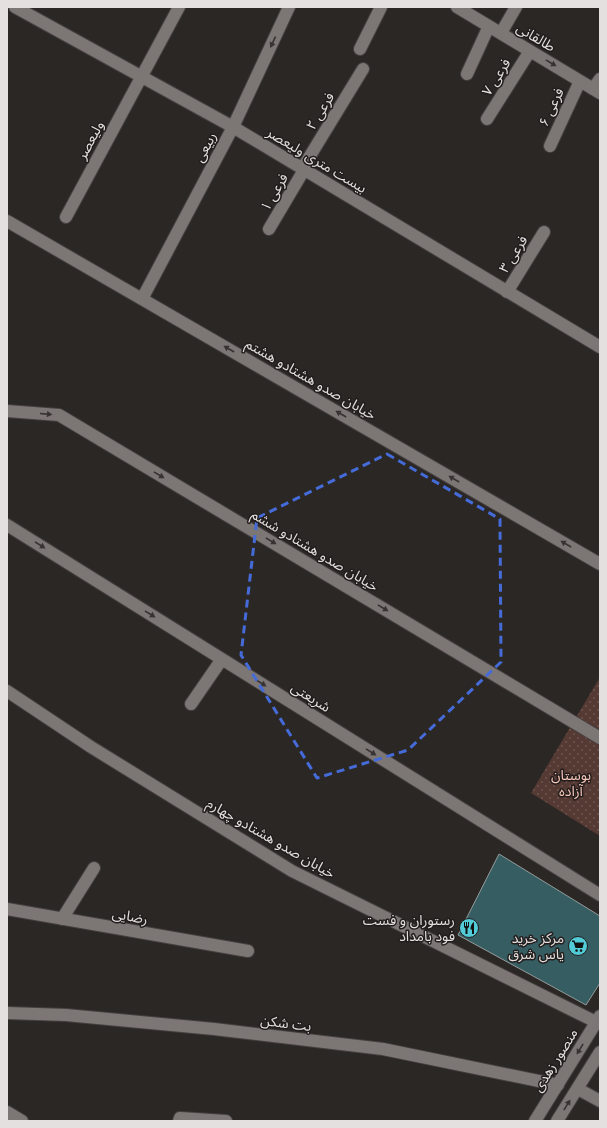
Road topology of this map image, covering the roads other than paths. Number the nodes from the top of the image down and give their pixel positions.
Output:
1 (15, 7) edge
2 (179, 7) edge
3 (289, 7) edge
4 (381, 7) edge
5 (457, 7) edge
6 (516, 7) edge
7 (489, 26) junction
8 (501, 33) junction
9 (360, 48) dead end
10 (530, 51) junction
11 (363, 70) dead end
12 (467, 74) dead end
13 (141, 77) junction
14 (580, 81) junction
15 (598, 87) edge
16 (488, 119) dead end
17 (233, 127) junction
18 (550, 146) dead end
19 (303, 169) junction
20 (66, 217) dead end
21 (7, 221) edge
22 (269, 229) dead end
23 (544, 232) dead end
24 (507, 292) junction
25 (142, 298) junction
26 (600, 347) edge
27 (7, 411) edge
28 (7, 525) edge
29 (600, 564) edge
30 (222, 659) junction
31 (7, 691) edge
32 (191, 704) dead end
33 (600, 738) edge
34 (94, 868) dead end
35 (600, 895) edge
36 (7, 909) edge
37 (62, 919) junction
38 (248, 951) dead end
39 (7, 1013) edge
40 (598, 1018) edge
41 (600, 1052) edge
42 (558, 1084) junction
43 (578, 1089) junction
44 (600, 1101) edge
45 (7, 1112) edge
46 (22, 1121) edge
47 (179, 1121) edge
48 (226, 1121) edge
49 (535, 1121) edge
50 (557, 1121) edge

1 - 13 street, بیست متری ولیعصر
2 - 13 street, ولیعصر
3 -> 17 street, ربیعی
4 - 9 street
5 - 7 street, طالقانی
6 - 8 street
7 - 8 street, طالقانی
7 - 12 street
8 - 10 street, طالقانی
10 -> 14 street, طالقانی
10 - 16 street, فرعی ۷
11 - 19 street, فرعی ۲
13 - 17 street, بیست متری ولیعصر
13 - 20 street, ولیعصر
14 - 15 street, طالقانی
14 - 18 street, فرعی ۶
17 - 19 street, بیست متری ولیعصر
17 - 25 street, ربیعی
19 - 22 street, فرعی ۱
19 - 24 street, بیست متری ولیعصر
21 - 25 street, خیابان صدو هشتادو هشتم
23 - 24 street, فرعی ۳
24 - 26 street, بیست متری ولیعصر
29 -> 25 street, خیابان صدو هشتادو هشتم
27 -> 33 street, خیابان صدو هشتادو ششم
28 -> 30 street, شریعتی
30 - 32 street
30 -> 35 street, شریعتی
31 - 40 street, خیابان صدو هشتادو چهارم
34 - 37 street
36 - 37 street, رضایی
37 - 38 street, رضایی
39 - 42 street, بت شکن
40 -> 42 street, منصور زهدی
41 - 43 street
42 - 43 street, بت شکن
42 - 49 street, منصور زهدی
43 - 44 street, بت شکن
50 -> 43 street
45 - 46 street
47 - 48 street

